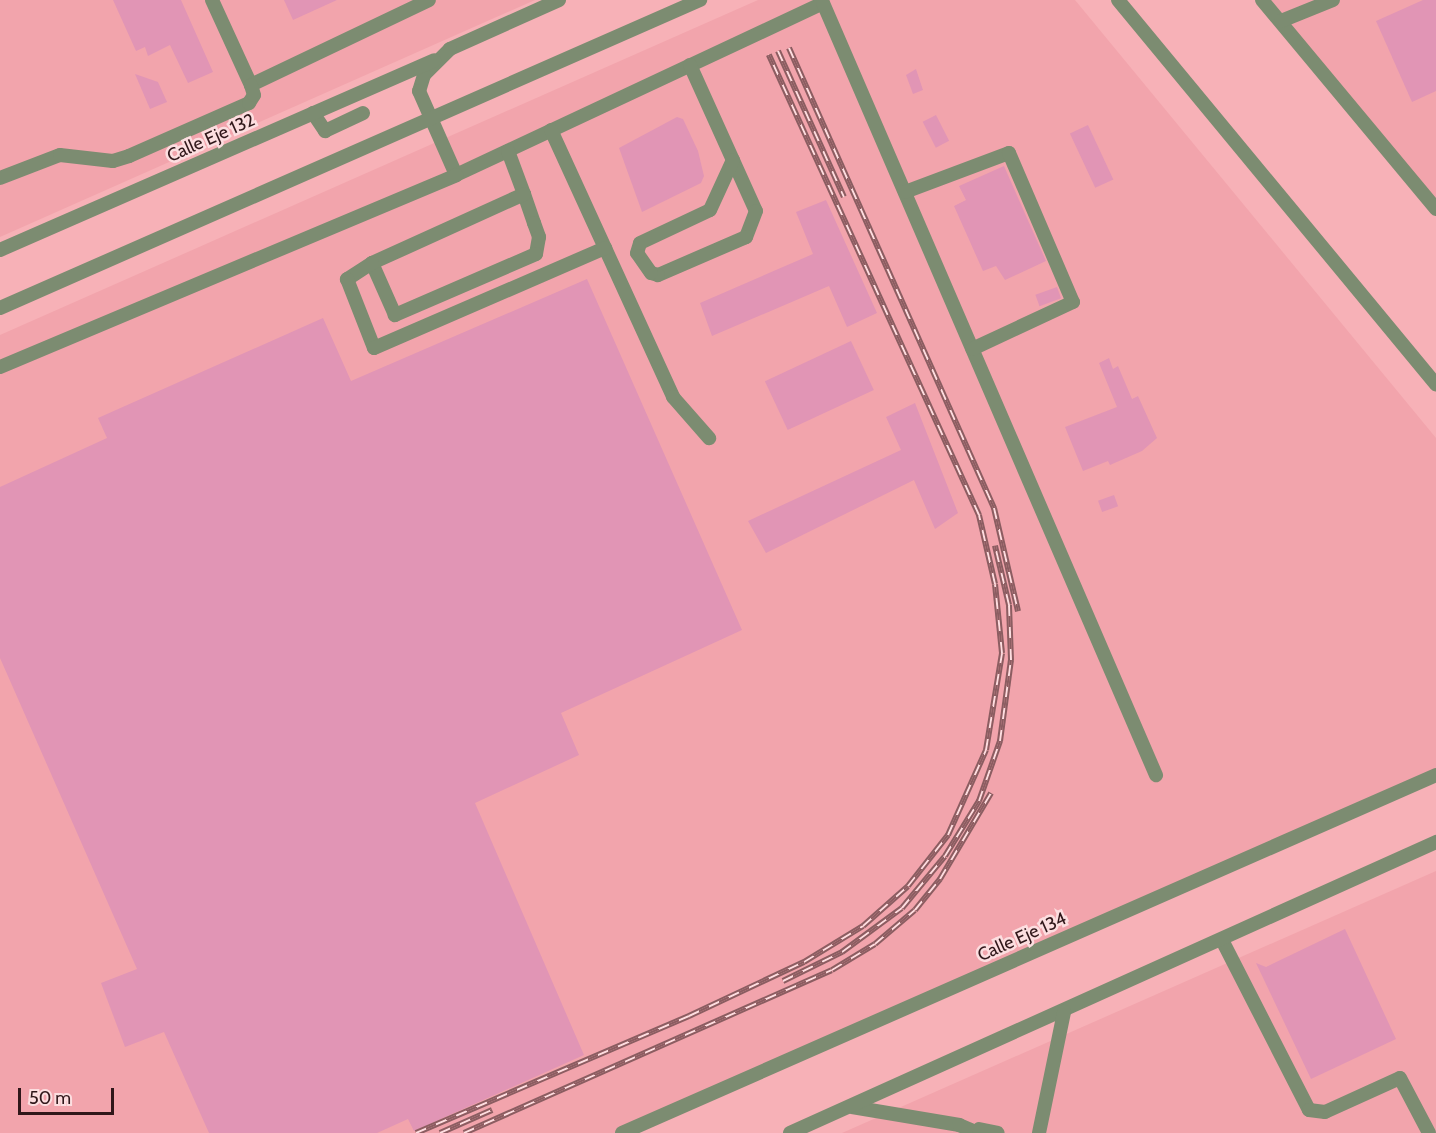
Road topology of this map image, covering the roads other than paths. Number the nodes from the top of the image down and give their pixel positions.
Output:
1 (212, 0) edge
2 (429, 0) edge
3 (560, 0) edge
4 (700, 0) edge
5 (1118, 0) edge
6 (1262, 0) edge
7 (1333, 0) edge
8 (1281, 21) junction
9 (436, 59) junction
10 (690, 65) junction
11 (251, 85) junction
12 (313, 113) junction
13 (363, 113) dead end
14 (431, 119) junction
15 (551, 130) junction
16 (508, 150) junction
17 (733, 160) junction
18 (456, 175) junction
19 (0, 178) edge
20 (905, 192) junction
21 (524, 194) junction
22 (1436, 209) edge
23 (605, 248) junction
24 (0, 250) edge
25 (372, 263) junction
26 (0, 308) edge
27 (972, 349) junction
28 (0, 367) edge
29 (1436, 384) edge
30 (709, 438) dead end
31 (1156, 775) dead end
32 (1436, 775) edge
33 (1436, 843) edge
34 (1222, 940) junction
35 (1064, 1012) junction
36 (849, 1107) junction
37 (978, 1131) edge
38 (622, 1133) edge
39 (790, 1133) edge
40 (998, 1133) edge
41 (1039, 1133) edge
42 (1429, 1133) edge

1 - 11 street
2 - 11 street
3 - 9 street, Calle Eje 132
4 - 14 street
5 - 29 street
6 - 8 street
7 - 8 street
8 - 22 street
9 - 12 street, Calle Eje 132
9 - 14 street
10 - 15 street
10 - 17 street
10 - 20 street
11 - 19 street
12 - 13 street
12 - 24 street, Calle Eje 132
14 - 18 street
14 - 26 street
15 - 16 street
15 - 23 street
16 - 18 street
16 - 21 street
17 - 17 street
18 - 28 street
20 - 27 street
20 - 27 street
21 - 25 street
21 - 25 street
23 - 25 street
23 - 30 street
27 - 31 street
32 - 38 street, Calle Eje 134
33 - 34 street
34 - 35 street
34 - 42 street
35 - 36 street
35 - 41 street
36 - 37 street
36 - 39 street
37 - 40 street

